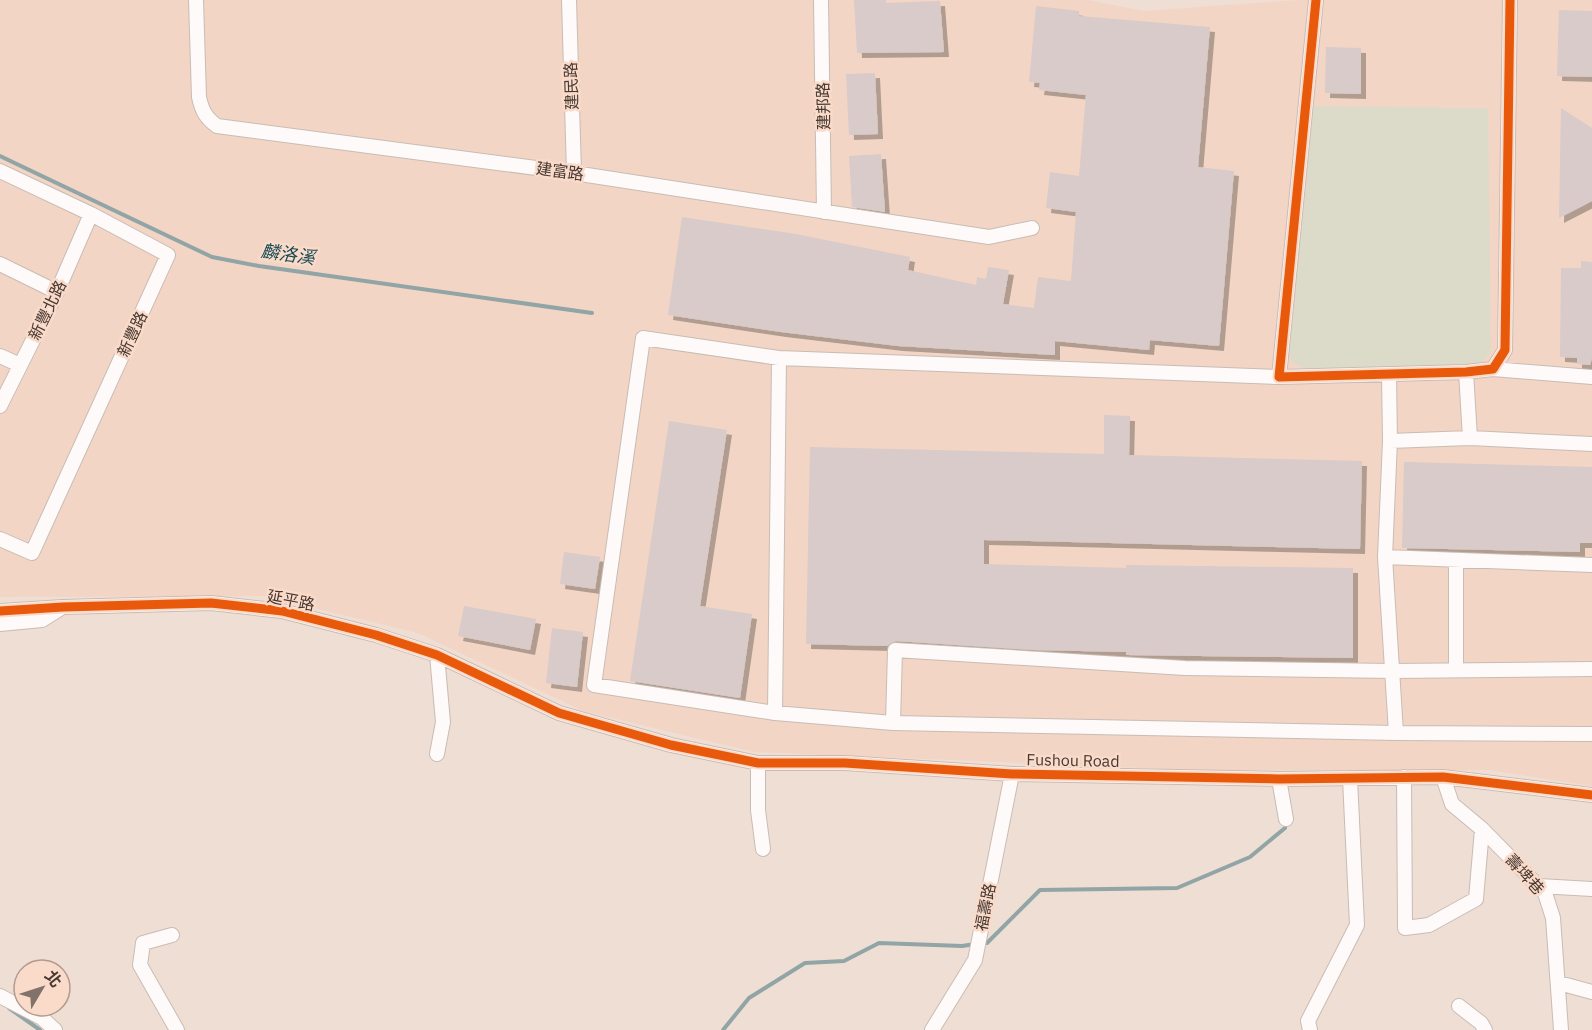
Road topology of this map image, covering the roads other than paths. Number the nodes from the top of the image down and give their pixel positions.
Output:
1 (196, 0) edge
2 (568, 0) edge
3 (822, 0) edge
4 (1316, 0) edge
5 (1510, 0) edge
6 (0, 171) edge
7 (574, 173) junction
8 (824, 212) junction
9 (91, 214) junction
10 (1032, 228) dead end
11 (0, 264) edge
12 (57, 292) junction
13 (0, 356) edge
14 (779, 358) junction
15 (20, 365) junction
16 (1493, 369) junction
17 (1466, 372) junction
18 (1389, 374) junction
19 (1592, 376) edge
20 (1279, 377) junction
21 (0, 406) edge
22 (1470, 438) junction
23 (1390, 441) junction
24 (1592, 444) edge
25 (0, 539) edge
26 (1385, 557) junction
27 (1456, 560) junction
28 (1592, 565) edge
29 (63, 607) junction
30 (0, 611) edge
31 (0, 624) edge
32 (437, 655) junction
33 (1592, 669) edge
34 (1456, 670) junction
35 (1392, 671) junction
36 (560, 712) joint
37 (775, 713) junction
38 (893, 723) junction
39 (1396, 733) junction
40 (1592, 734) edge
41 (437, 754) dead end
42 (758, 763) junction
43 (1012, 774) junction
44 (1404, 777) junction
45 (1443, 777) junction
46 (1350, 778) junction
47 (1279, 779) junction
48 (1592, 795) edge
49 (1286, 819) dead end
50 (1482, 829) junction
51 (763, 849) dead end
52 (1539, 886) junction
53 (1592, 889) edge
54 (172, 935) dead end
55 (1558, 983) junction
56 (1592, 992) edge
57 (0, 996) edge
58 (1459, 1006) dead end
59 (55, 1030) edge
60 (177, 1030) edge
61 (932, 1030) edge
62 (1310, 1030) edge
63 (1485, 1030) edge
64 (1562, 1030) edge

1 - 7 street, 建富路
2 - 7 street, 建民路
3 - 8 street, 建邦路
4 - 20 street
5 - 16 street
6 - 9 street, 新豐路
7 - 8 street, 建富路
8 - 10 street, 建富路
9 - 12 street, 新豐北路
9 - 25 street, 新豐路
11 - 12 street
12 - 15 street, 新豐北路
13 - 15 street
14 - 20 street
14 - 37 street
14 - 37 street
15 - 21 street, 新豐北路
16 - 17 street
16 - 19 street
17 - 18 street
17 - 22 street
18 - 20 street
18 - 23 street
22 - 23 street
22 - 24 street
23 - 26 street
26 - 27 street
26 - 35 street
27 - 28 street
27 - 34 street
29 - 30 street, 延平路
29 - 31 street, 延平路
29 - 32 street, 延平路
32 - 36 street, 延平路
32 - 41 street
33 - 34 street
34 - 35 street
35 - 38 street
35 - 39 street
36 - 42 street, Fushou Road
37 - 38 street
38 - 39 street
39 - 40 street
42 - 43 street, Fushou Road
42 - 51 street
43 - 47 street, Fushou Road
43 - 61 street, 福壽路
44 - 45 street, Fushou Road
44 - 46 street, Fushou Road
44 - 50 street
45 - 48 street, Fushou Road
45 - 50 street, 壽埤巷
46 - 47 street, Fushou Road
46 - 62 street
47 - 49 street
50 - 52 street, 壽埤巷
52 - 53 street
52 - 55 street, 壽埤巷
54 - 60 street
55 - 56 street
55 - 64 street, 壽埤巷
57 - 59 street
58 - 63 street

